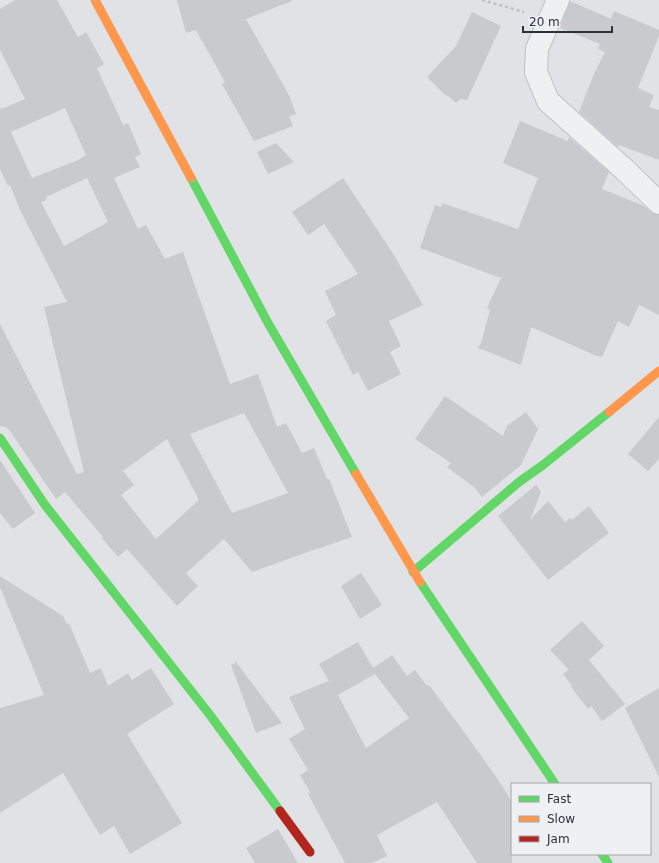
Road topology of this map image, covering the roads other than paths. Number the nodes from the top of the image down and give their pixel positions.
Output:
1 (95, 0) edge
2 (558, 0) edge
3 (659, 203) edge
4 (659, 371) edge
5 (0, 438) edge
6 (413, 572) junction
7 (554, 783) edge
8 (310, 852) dead end

1 - 6 main road
2 - 3 street
4 - 6 main road
5 - 8 main road
6 - 7 main road

